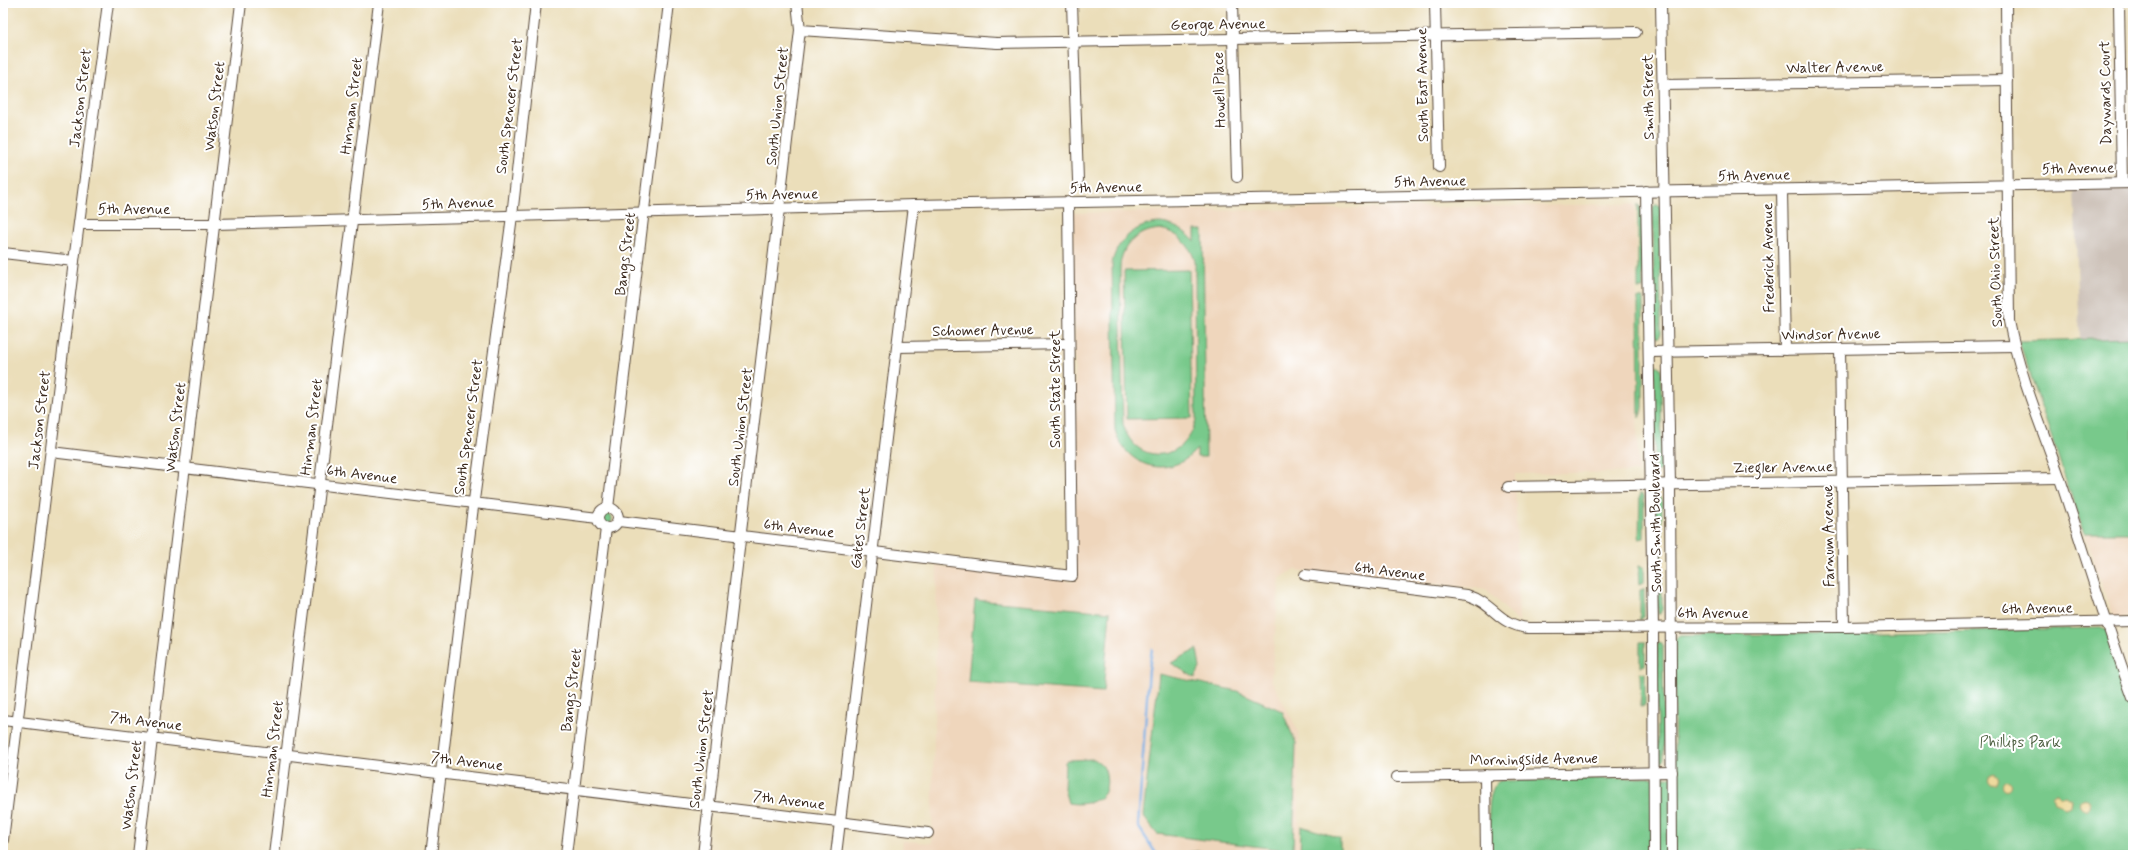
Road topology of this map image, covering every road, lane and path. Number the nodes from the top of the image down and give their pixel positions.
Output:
1 (108, 3) edge
2 (242, 3) edge
3 (379, 3) edge
4 (536, 3) edge
5 (669, 3) edge
6 (797, 3) edge
7 (1072, 3) edge
8 (1232, 3) edge
9 (1435, 3) edge
10 (1661, 3) edge
11 (2006, 3) edge
12 (2119, 3) edge
13 (800, 30) junction
14 (1636, 32) dead end
15 (1436, 34) junction
16 (1233, 38) junction
17 (1072, 42) junction
18 (2007, 80) junction
19 (1663, 85) junction
20 (1439, 167) dead end
21 (1237, 177) dead end
22 (1078, 180) dead end
23 (2122, 183) junction
24 (2133, 183) edge
25 (2008, 184) junction
26 (1782, 190) junction
27 (1646, 191) junction
28 (1666, 191) junction
29 (1068, 203) junction
30 (914, 205) junction
31 (780, 209) junction
32 (645, 212) junction
33 (512, 216) junction
34 (352, 221) junction
35 (79, 224) junction
36 (216, 224) junction
37 (3, 253) edge
38 (74, 261) junction
39 (1069, 344) junction
40 (2014, 346) junction
41 (898, 347) junction
42 (1840, 349) junction
43 (1785, 350) junction
44 (1649, 352) junction
45 (1667, 352) junction
46 (50, 452) junction
47 (185, 468) junction
48 (2060, 478) junction
49 (1842, 481) junction
50 (318, 484) junction
51 (1651, 484) junction
52 (1670, 484) junction
53 (1508, 487) dead end
54 (473, 502) junction
55 (608, 508) junction
56 (598, 518) junction
57 (619, 521) junction
58 (606, 528) junction
59 (742, 536) junction
60 (872, 552) junction
61 (1305, 575) dead end
62 (1072, 576) joint
63 (2105, 621) junction
64 (2133, 621) edge
65 (1844, 627) junction
66 (1671, 628) junction
67 (1653, 629) junction
68 (2133, 698) edge
69 (3, 720) edge
70 (17, 721) junction
71 (152, 737) junction
72 (287, 753) junction
73 (1654, 772) junction
74 (1672, 772) junction
75 (441, 773) junction
76 (1485, 775) junction
77 (1397, 777) dead end
78 (574, 789) junction
79 (710, 805) junction
80 (840, 822) junction
81 (928, 832) dead end
82 (3, 840) edge
83 (138, 855) edge
84 (274, 855) edge
85 (431, 855) edge
86 (566, 855) edge
87 (703, 855) edge
88 (836, 855) edge
89 (1486, 855) edge
90 (1654, 855) edge
91 (1672, 855) edge

1 - 35 street, Jackson Street
2 - 36 street, Watson Street
3 - 34 street, Hinman Street
4 - 33 street, South Spencer Street
5 - 32 street, Bangs Street
6 - 13 street, South Union Street
7 - 17 street
8 - 16 street, Howell Place
9 - 15 street, South East Avenue
10 - 19 street, Smith Street
11 - 18 street, South Ohio Street
12 - 23 street, Daywards Court
13 - 17 street, George Avenue
13 - 31 street, South Union Street
14 - 15 street, George Avenue
15 - 16 street, George Avenue
15 - 20 street, South East Avenue
16 - 17 street, George Avenue
16 - 21 street, Howell Place
17 - 22 street
18 - 19 street, Walter Avenue
18 - 25 street, South Ohio Street
19 - 28 street, Smith Street
23 - 24 street, 5th Avenue
23 - 25 street, 5th Avenue
25 - 26 street, 5th Avenue
25 - 40 street, South Ohio Street
26 - 28 street, 5th Avenue
26 - 43 street, Frederick Avenue
27 - 28 street, 5th Avenue
27 - 29 street, 5th Avenue
27 - 44 street, South Smith Boulevard
28 - 45 street, South Smith Boulevard
29 - 30 street, 5th Avenue
29 - 39 street, South State Street
30 - 31 street, 5th Avenue
30 - 41 street, Gates Street
31 - 32 street, 5th Avenue
31 - 59 street, South Union Street
32 - 33 street, 5th Avenue
32 - 55 street, Bangs Street
33 - 34 street, 5th Avenue
33 - 54 street, South Spencer Street
34 - 36 street, 5th Avenue
34 - 50 street, Hinman Street
35 - 36 street, 5th Avenue
35 - 38 street, Jackson Street
36 - 47 street, Watson Street
37 - 38 street
38 - 46 street, Jackson Street
39 - 41 street, Schomer Avenue
39 - 62 street, South State Street
40 - 42 street, Windsor Avenue
40 - 48 street, South Ohio Street
41 - 60 street, Gates Street
42 - 43 street, Windsor Avenue
42 - 49 street, Farnum Avenue
43 - 45 street, Windsor Avenue
44 - 45 street, Windsor Avenue
44 - 51 street, South Smith Boulevard
45 - 52 street, South Smith Boulevard
46 - 47 street, 6th Avenue
46 - 70 street, Jackson Street
47 - 50 street, 6th Avenue
47 - 71 street, Watson Street
48 - 49 street, Ziegler Avenue
48 - 63 street, South Ohio Street
49 - 52 street, Ziegler Avenue
49 - 65 street, Farnum Avenue
50 - 54 street, 6th Avenue
50 - 72 street, Hinman Street
51 - 52 street, Ziegler Avenue
51 - 53 street, Ziegler Avenue
51 - 67 street, South Smith Boulevard
52 - 66 street, South Smith Boulevard
54 - 56 street, 6th Avenue
54 - 75 street, South Spencer Street
55 - 56 street
55 - 57 street
56 - 58 street
57 - 58 street
57 - 59 street, 6th Avenue
58 - 78 street, Bangs Street
59 - 60 street, 6th Avenue
59 - 79 street, South Union Street
60 - 62 street, 6th Avenue
60 - 80 street, Gates Street
61 - 67 street, 6th Avenue
63 - 64 street, 6th Avenue
63 - 65 street, 6th Avenue
63 - 68 street, South Ohio Street
65 - 66 street, 6th Avenue
66 - 67 street, 6th Avenue
66 - 74 street, South Smith Boulevard
67 - 73 street, South Smith Boulevard
69 - 70 street, 7th Avenue
70 - 71 street, 7th Avenue
70 - 82 street, Jackson Street
71 - 72 street, 7th Avenue
71 - 83 street, Watson Street
72 - 75 street, 7th Avenue
72 - 84 street, Hinman Street
73 - 74 street, Morningside Avenue
73 - 76 street, Morningside Avenue
73 - 90 street, South Smith Boulevard
74 - 91 street, South Smith Boulevard
75 - 78 street, 7th Avenue
75 - 85 street, South Spencer Street
76 - 77 street, Morningside Avenue
76 - 89 street
78 - 79 street, 7th Avenue
78 - 86 street, Bangs Street
79 - 80 street, 7th Avenue
79 - 87 street, South Union Street
80 - 81 street, 7th Avenue
80 - 88 street, Gates Street

